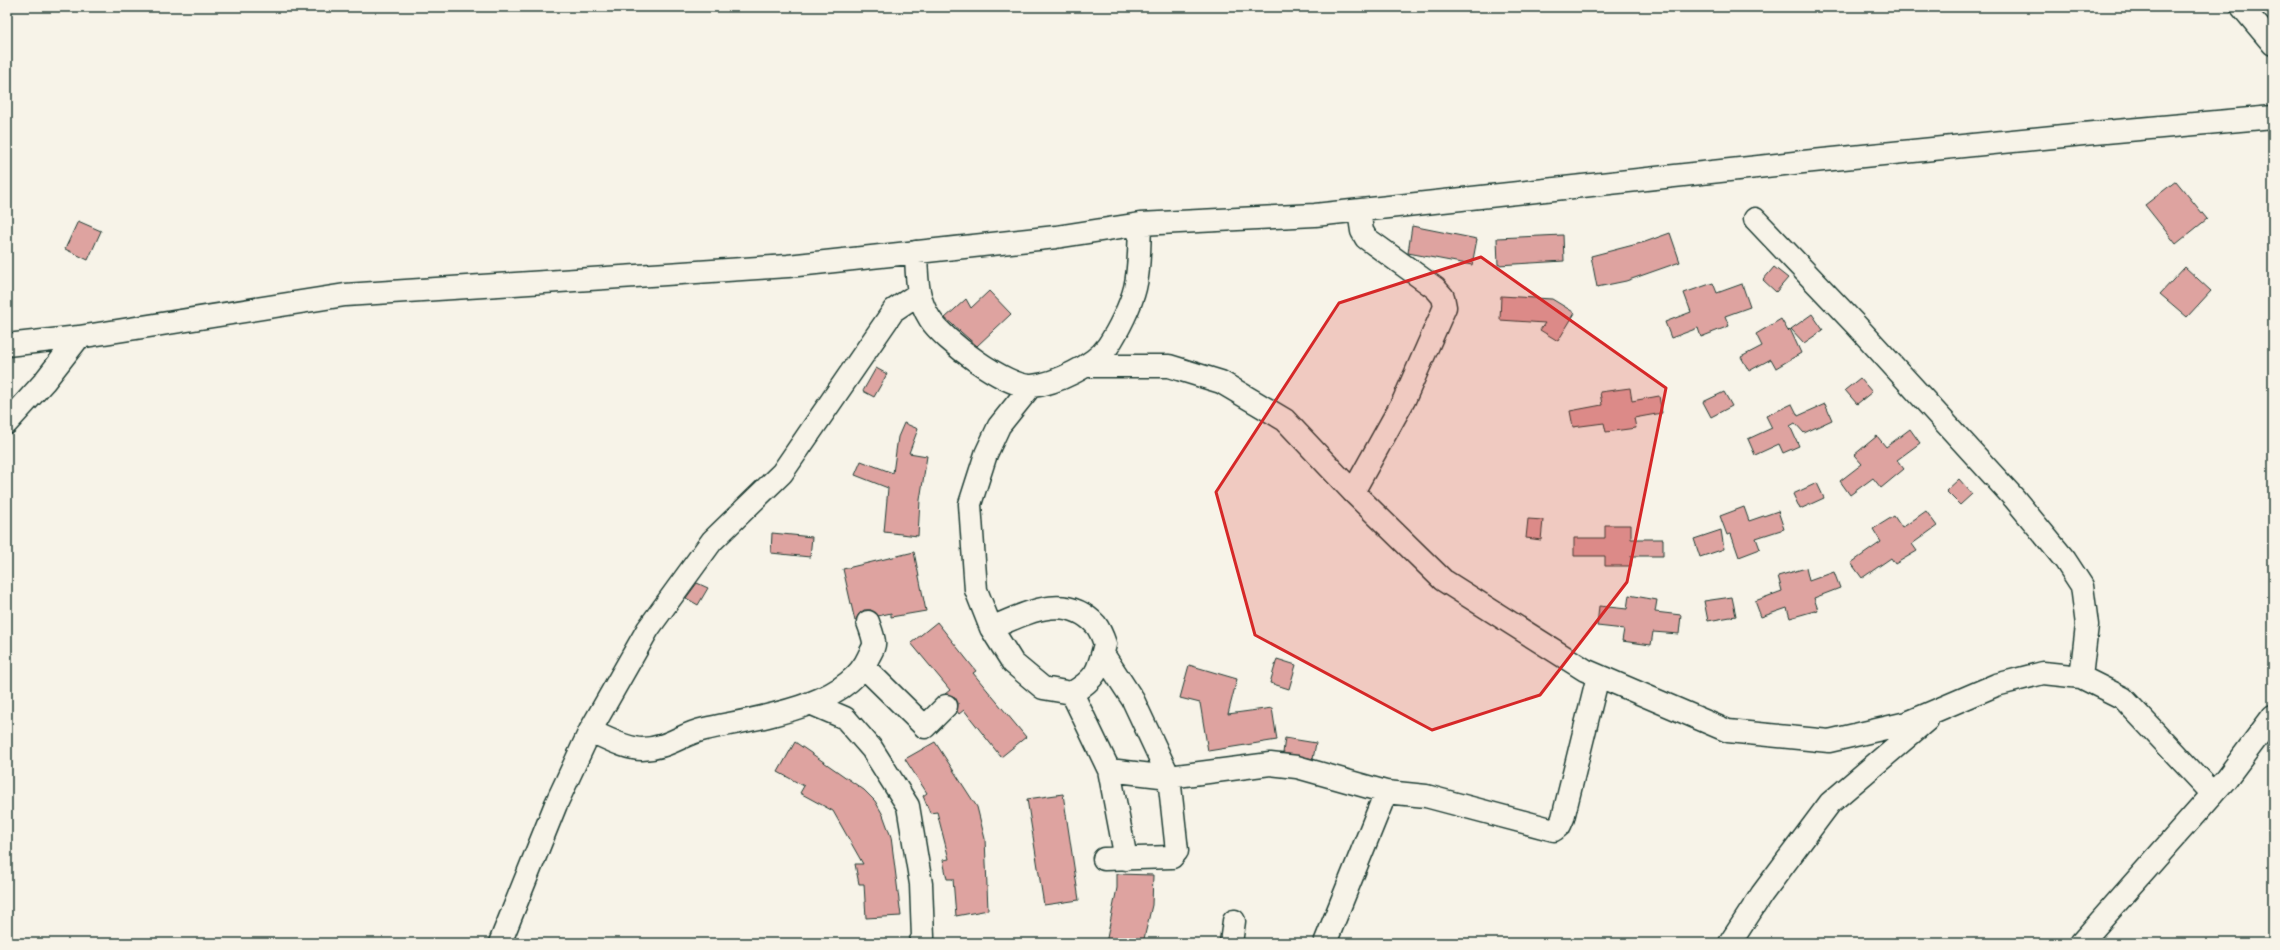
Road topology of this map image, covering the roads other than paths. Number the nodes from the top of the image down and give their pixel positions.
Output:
1 (2242, 7) edge
2 (2273, 44) edge
3 (2273, 118) edge
4 (1359, 211) junction
5 (1755, 219) dead end
6 (1140, 224) junction
7 (916, 252) junction
8 (918, 294) junction
9 (79, 337) junction
10 (7, 345) edge
11 (1088, 366) junction
12 (1031, 386) junction
13 (7, 423) edge
14 (1353, 492) junction
15 (868, 622) dead end
16 (991, 628) junction
17 (1103, 654) junction
18 (864, 668) junction
19 (1598, 676) junction
20 (2081, 677) junction
21 (1072, 693) junction
22 (810, 703) junction
23 (946, 706) dead end
24 (1940, 709) junction
25 (2273, 716) edge
26 (590, 731) junction
27 (1108, 770) junction
28 (1169, 777) junction
29 (1386, 792) junction
30 (2213, 794) junction
31 (1104, 859) dead end
32 (1126, 859) junction
33 (1234, 921) dead end
34 (500, 943) edge
35 (920, 943) edge
36 (1231, 943) edge
37 (1325, 943) edge
38 (1730, 943) edge
39 (2081, 943) edge

1 - 2 street
3 - 4 street
4 - 6 street
4 - 14 street
5 - 20 street
6 - 7 street
6 - 11 street
7 - 8 street
7 - 9 street
8 - 12 street
8 - 26 street
9 - 10 street
9 - 13 street
11 - 12 street
11 - 14 street
12 - 16 street
14 - 19 street
15 - 18 street
16 - 17 street
16 - 21 street
17 - 21 street
17 - 28 street
18 - 22 street
18 - 23 street
19 - 24 street
19 - 29 street
20 - 24 street
20 - 30 street
21 - 27 street
22 - 26 street
22 - 35 street
24 - 38 street
25 - 30 street
26 - 34 street
27 - 28 street
27 - 32 street
28 - 29 street
28 - 32 street
29 - 37 street
30 - 39 street
31 - 32 street
33 - 36 street

